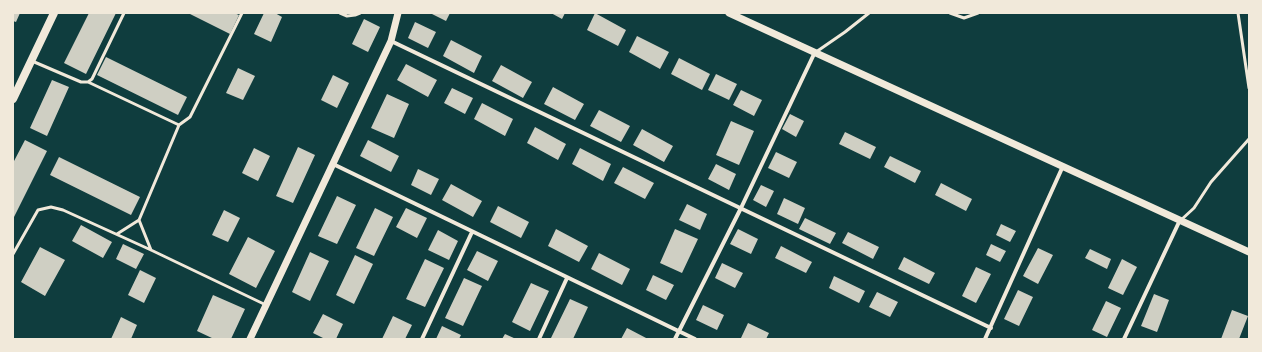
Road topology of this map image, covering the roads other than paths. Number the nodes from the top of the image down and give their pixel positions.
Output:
1 (54, 13) edge
2 (124, 13) edge
3 (242, 13) edge
4 (340, 13) edge
5 (360, 13) edge
6 (398, 13) edge
7 (729, 13) edge
8 (869, 13) edge
9 (950, 13) edge
10 (978, 13) edge
11 (1238, 13) edge
12 (391, 41) junction
13 (815, 52) junction
14 (32, 60) junction
15 (88, 82) junction
16 (1249, 88) edge
17 (13, 99) edge
18 (179, 125) junction
19 (1249, 140) edge
20 (333, 164) junction
21 (1063, 166) junction
22 (741, 208) junction
23 (139, 220) junction
24 (1180, 220) junction
25 (472, 232) junction
26 (117, 234) junction
27 (151, 250) junction
28 (1249, 252) edge
29 (13, 254) edge
30 (567, 278) junction
31 (266, 305) junction
32 (991, 328) junction
33 (679, 331) junction
34 (250, 339) edge
35 (422, 339) edge
36 (539, 339) edge
37 (675, 339) edge
38 (695, 339) edge
39 (985, 339) edge
40 (1124, 339) edge

1 - 14 main road
2 - 15 lane
3 - 18 lane
4 - 5 lane
6 - 12 street
7 - 13 street
8 - 13 lane
9 - 10 lane
11 - 16 lane
12 - 20 street
12 - 22 street
13 - 21 street
13 - 22 street
14 - 15 lane
14 - 17 main road
15 - 18 lane
18 - 23 lane
19 - 24 lane
20 - 25 street
20 - 31 street
21 - 24 street
21 - 32 street
22 - 32 street
22 - 33 street
23 - 26 lane
23 - 27 lane
24 - 28 street
24 - 40 street
25 - 30 street
25 - 35 street
26 - 27 lane
26 - 29 lane
27 - 31 lane
30 - 33 street
30 - 36 street
31 - 34 street
32 - 39 street
33 - 37 street
33 - 38 street

